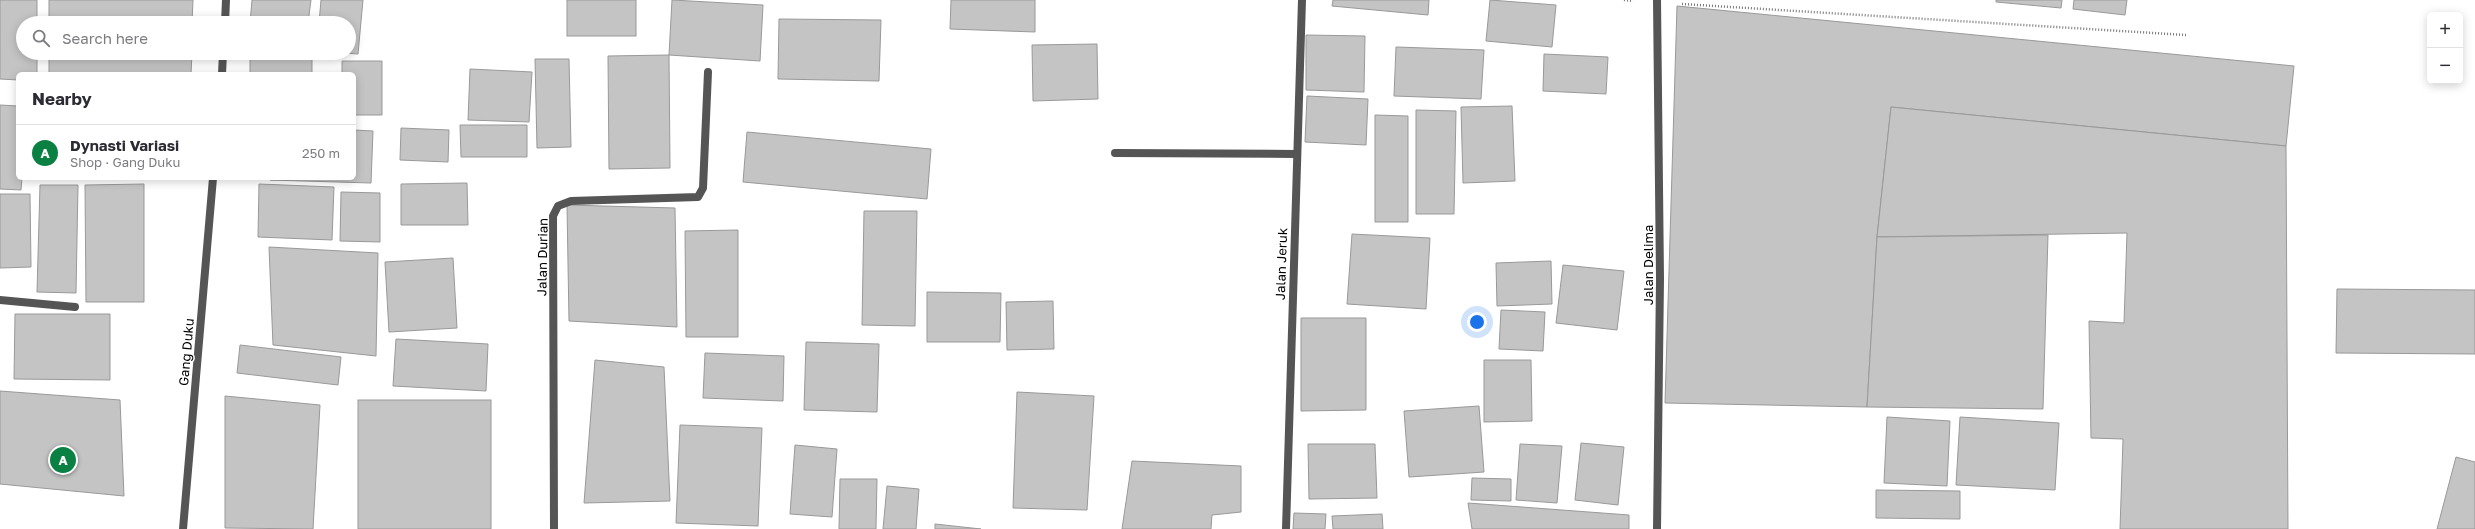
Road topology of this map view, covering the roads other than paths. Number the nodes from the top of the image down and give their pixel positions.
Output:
1 (226, 0) edge
2 (1302, 0) edge
3 (1657, 1) edge
4 (225, 16) edge
5 (223, 60) edge
6 (222, 72) edge
7 (708, 72) dead end
8 (1115, 153) dead end
9 (1296, 154) junction
10 (213, 180) edge
11 (0, 300) edge
12 (74, 307) dead end
13 (182, 529) edge
14 (554, 529) edge
15 (1286, 529) edge
16 (1657, 529) edge

1 - 4 street
2 - 9 street, Jalan Jeruk
3 - 16 street, Jalan Delima
5 - 6 street
7 - 14 street, Jalan Durian
8 - 9 street
9 - 15 street, Jalan Jeruk
10 - 13 street, Gang Duku
11 - 12 street

